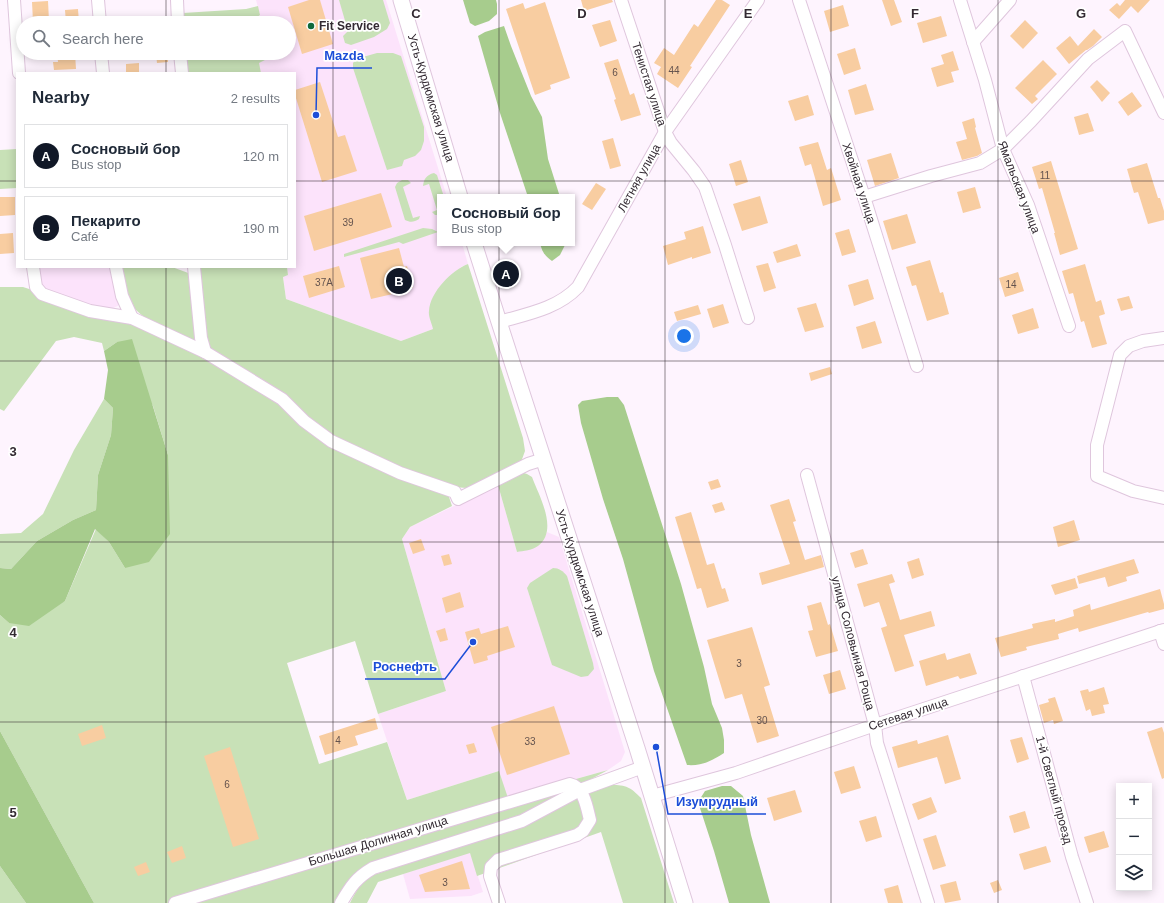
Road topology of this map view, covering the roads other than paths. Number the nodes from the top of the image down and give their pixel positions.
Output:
1 (14, 0) edge
2 (98, 0) edge
3 (177, 0) edge
4 (401, 0) edge
5 (621, 0) edge
6 (758, 0) edge
7 (799, 0) edge
8 (960, 0) edge
9 (1010, 0) edge
10 (99, 16) edge
11 (178, 16) edge
12 (16, 29) edge
13 (973, 42) junction
14 (18, 60) edge
15 (102, 60) edge
16 (181, 60) edge
17 (19, 72) edge
18 (103, 72) edge
19 (182, 72) edge
20 (1164, 113) edge
21 (665, 132) junction
22 (1003, 149) junction
23 (459, 194) edge
24 (864, 197) junction
25 (475, 246) edge
26 (33, 268) edge
27 (116, 268) edge
28 (194, 268) edge
29 (132, 318) junction
30 (748, 318) dead end
31 (499, 322) junction
32 (1069, 326) dead end
33 (1164, 338) edge
34 (206, 352) junction
35 (917, 366) dead end
36 (544, 459) junction
37 (807, 474) dead end
38 (1164, 498) edge
39 (1162, 631) edge
40 (1164, 644) edge
41 (1023, 676) junction
42 (875, 725) junction
43 (643, 767) junction
44 (580, 790) junction
45 (652, 796) junction
46 (175, 903) edge
47 (341, 903) edge
48 (498, 903) edge
49 (685, 903) edge
50 (928, 903) edge
51 (1087, 903) edge

1 - 12 street
2 - 10 street
3 - 11 street
4 - 23 main road, Усть-Курдюмская улица
5 - 21 street, Тенистая улица
6 - 21 street, Летняя улица
7 - 24 street, Хвойная улица
8 - 13 street, Ямальская улица
9 - 13 street
13 - 22 street, Ямальская улица
14 - 17 street
15 - 18 street
16 - 19 street
20 - 22 street
21 - 30 street, Тенистая улица
21 - 31 street, Летняя улица
22 - 24 street
22 - 32 street, Ямальская улица
24 - 35 street, Хвойная улица
25 - 31 main road, Усть-Курдюмская улица
26 - 29 street
27 - 29 street
28 - 34 street
29 - 34 street
31 - 36 main road, Усть-Курдюмская улица
33 - 38 street
34 - 36 street
36 - 43 main road, Усть-Курдюмская улица
37 - 42 street, улица Соловьиная Роща
39 - 40 street
39 - 41 street, Сетевая улица
41 - 42 street, Сетевая улица
41 - 51 street, 1-й Светлый проезд
42 - 45 street, Сетевая улица
42 - 50 street, улица Соловьиная Роща
43 - 44 street, Большая Долинная улица
43 - 45 main road, Усть-Курдюмская улица
44 - 46 street, Большая Долинная улица
44 - 47 street, Большая Долинная улица
44 - 48 street
45 - 49 main road, Усть-Курдюмская улица

